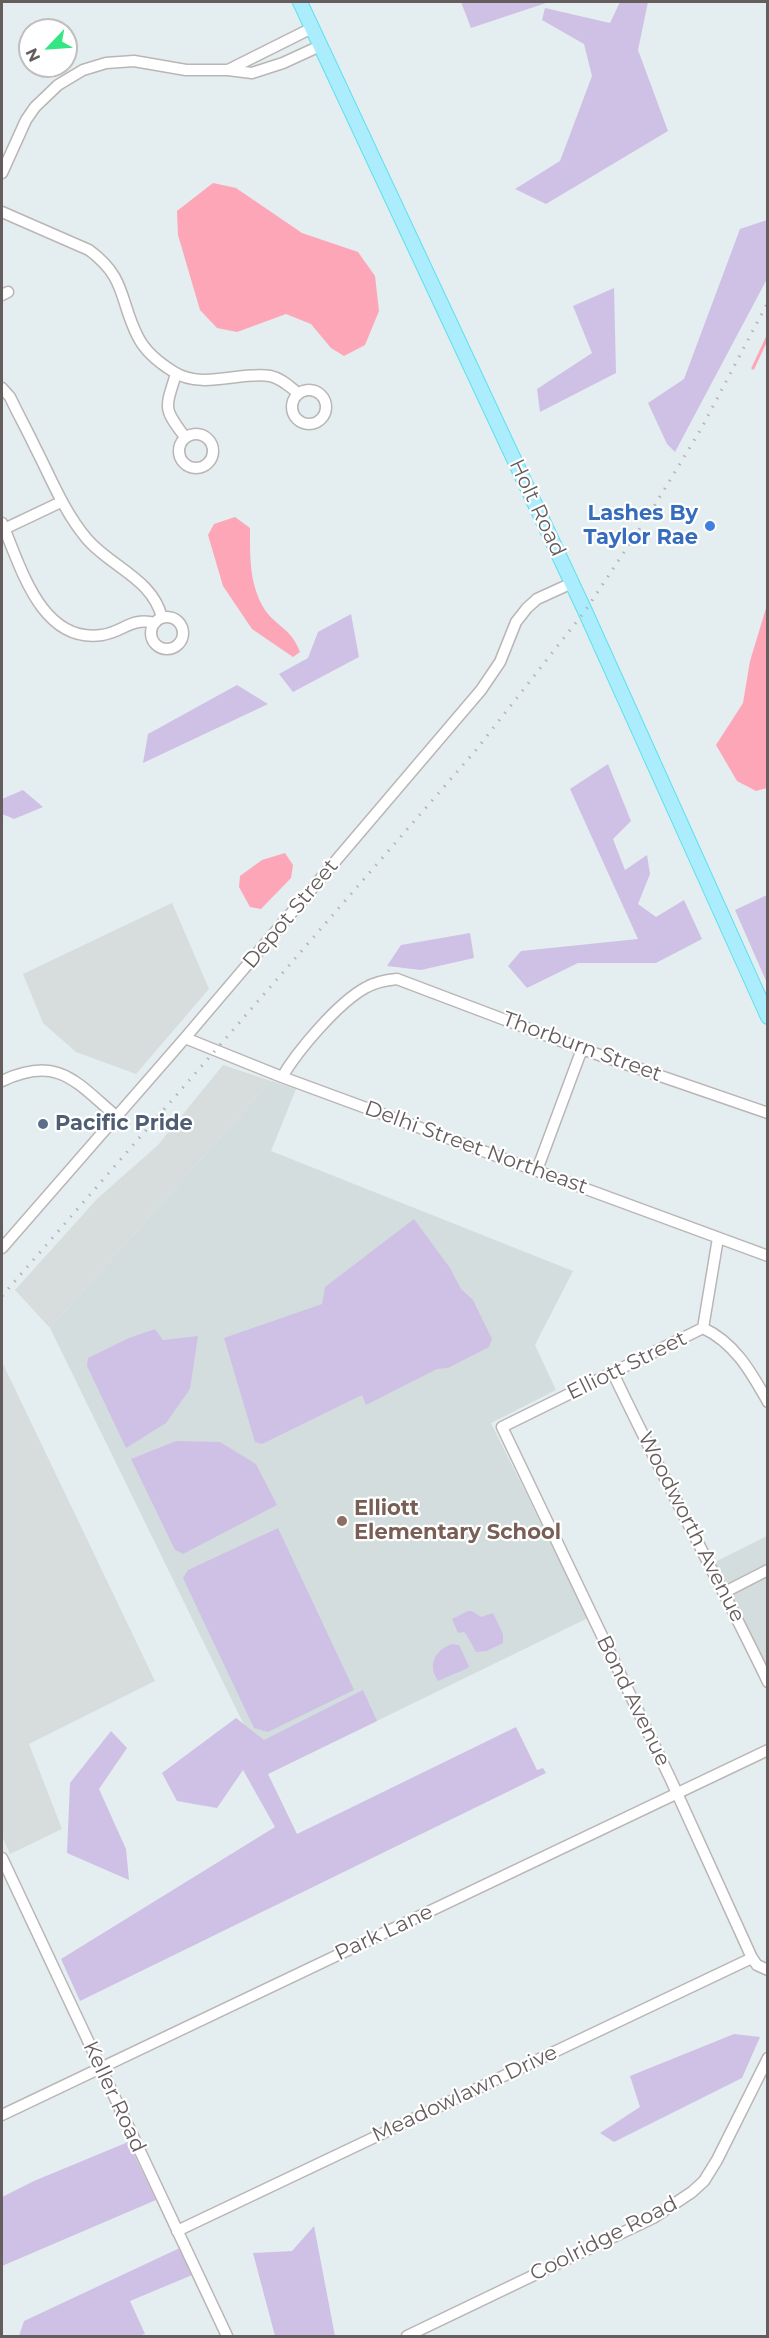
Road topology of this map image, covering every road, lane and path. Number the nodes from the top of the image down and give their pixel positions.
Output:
1 (300, 2) edge
2 (312, 28) junction
3 (320, 46) junction
4 (228, 70) junction
5 (2, 173) edge
6 (2, 212) edge
7 (176, 374) junction
8 (2, 388) edge
9 (298, 393) dead end
10 (185, 437) dead end
11 (61, 502) junction
12 (2, 527) edge
13 (572, 583) junction
14 (768, 1017) edge
15 (185, 1038) junction
16 (582, 1049) junction
17 (282, 1077) junction
18 (2, 1081) edge
19 (768, 1113) edge
20 (116, 1116) junction
21 (537, 1170) junction
22 (718, 1238) junction
23 (2, 1248) edge
24 (768, 1256) edge
25 (703, 1328) junction
26 (613, 1373) junction
27 (768, 1402) edge
28 (502, 1426) joint
29 (768, 1570) edge
30 (725, 1592) junction
31 (768, 1682) edge
32 (768, 1750) edge
33 (677, 1793) junction
34 (2, 1858) edge
35 (752, 1958) junction
36 (768, 1970) edge
37 (768, 2058) edge
38 (100, 2068) junction
39 (2, 2115) edge
40 (177, 2231) junction
41 (227, 2337) edge
42 (407, 2337) edge

1 - 2 main road, Holt Road
2 - 3 main road, Holt Road
2 - 4 street
3 - 4 street
3 - 13 main road, Holt Road
4 - 5 street
6 - 7 street
7 - 9 street
7 - 10 street
8 - 11 street
11 - 12 street
11 - 12 street
13 - 14 main road, Holt Road
13 - 15 street, Depot Street
15 - 17 street, Delhi Street Northeast
15 - 20 street, Depot Street
16 - 17 street, Thorburn Street
16 - 19 street, Thorburn Street
16 - 21 street
17 - 21 street, Delhi Street Northeast
18 - 20 street
20 - 23 street, Depot Street
21 - 22 street, Delhi Street Northeast
22 - 24 street, Delhi Street Northeast
22 - 25 street, Elliott Street
25 - 26 street, Elliott Street
25 - 27 street
26 - 28 street, Elliott Street
26 - 30 street, Woodworth Avenue
28 - 33 street, Bond Avenue
29 - 30 street
30 - 31 street, Woodworth Avenue
32 - 33 street, Park Lane
33 - 35 street, Bond Avenue
33 - 38 street, Park Lane
34 - 38 street, Keller Road
35 - 36 street, Bond Avenue
35 - 40 street, Meadowlawn Drive
37 - 42 street, Coolridge Road
38 - 39 street, Park Lane
38 - 40 street, Keller Road
40 - 41 street, Keller Road

